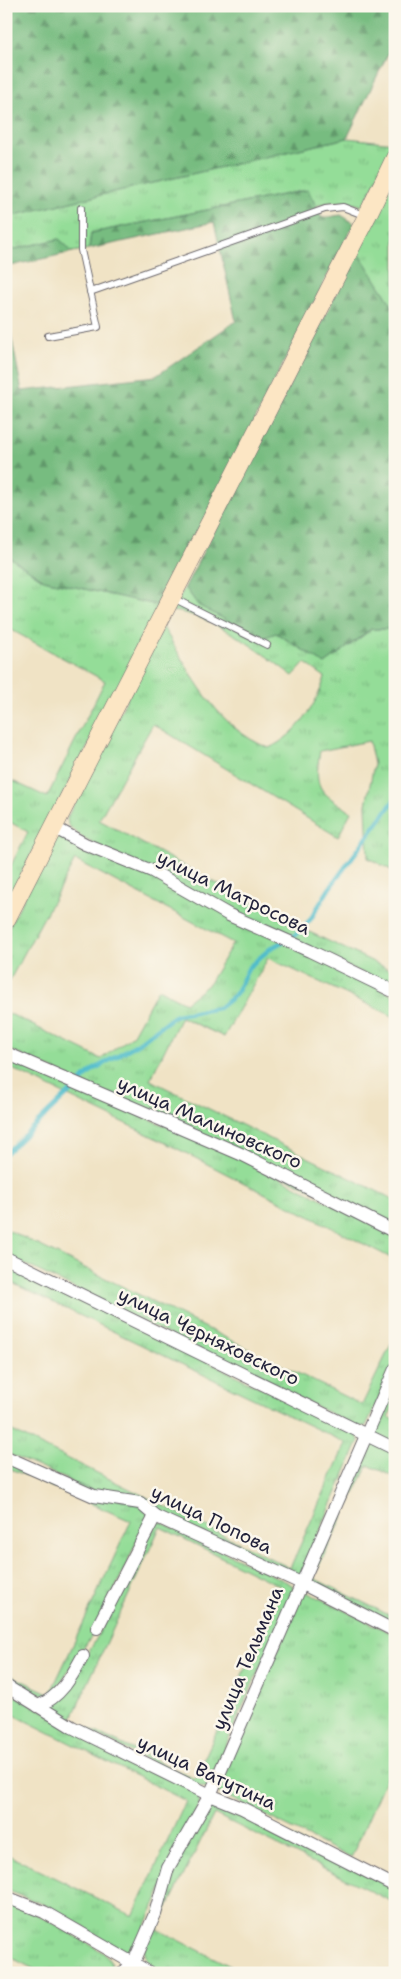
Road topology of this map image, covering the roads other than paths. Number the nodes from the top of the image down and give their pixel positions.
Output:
1 (395, 158) edge
2 (81, 208) dead end
3 (367, 216) junction
4 (90, 292) junction
5 (48, 336) dead end
6 (172, 597) junction
7 (267, 646) dead end
8 (55, 828) junction
9 (6, 920) edge
10 (395, 992) edge
11 (6, 1052) edge
12 (395, 1232) edge
13 (6, 1258) edge
14 (395, 1369) edge
15 (365, 1434) junction
16 (395, 1449) edge
17 (6, 1457) edge
18 (155, 1516) junction
19 (301, 1583) junction
20 (97, 1628) dead end
21 (395, 1631) edge
22 (83, 1656) dead end
23 (6, 1686) edge
24 (38, 1706) junction
25 (210, 1796) junction
26 (395, 1886) edge
27 (6, 1897) edge
28 (134, 1962) junction
29 (123, 1973) edge
30 (150, 1973) edge

1 - 3 street
2 - 4 lane
3 - 4 lane
3 - 6 street
4 - 5 lane
6 - 7 lane
6 - 8 street
8 - 9 street
8 - 10 street, улица Матросова
11 - 12 street, улица Малиновского
13 - 15 street, улица Черняховского
14 - 15 street, улица Тельмана
15 - 16 street, улица Черняховского
15 - 19 street, улица Тельмана
17 - 18 street, улица Попова
18 - 19 street, улица Попова
18 - 20 street
19 - 21 street, улица Попова
19 - 25 street, улица Тельмана
22 - 24 street
23 - 24 street, улица Ватутина
24 - 25 street, улица Ватутина
25 - 26 street, улица Ватутина
25 - 28 street, улица Тельмана
27 - 28 street
28 - 29 street
28 - 30 street

